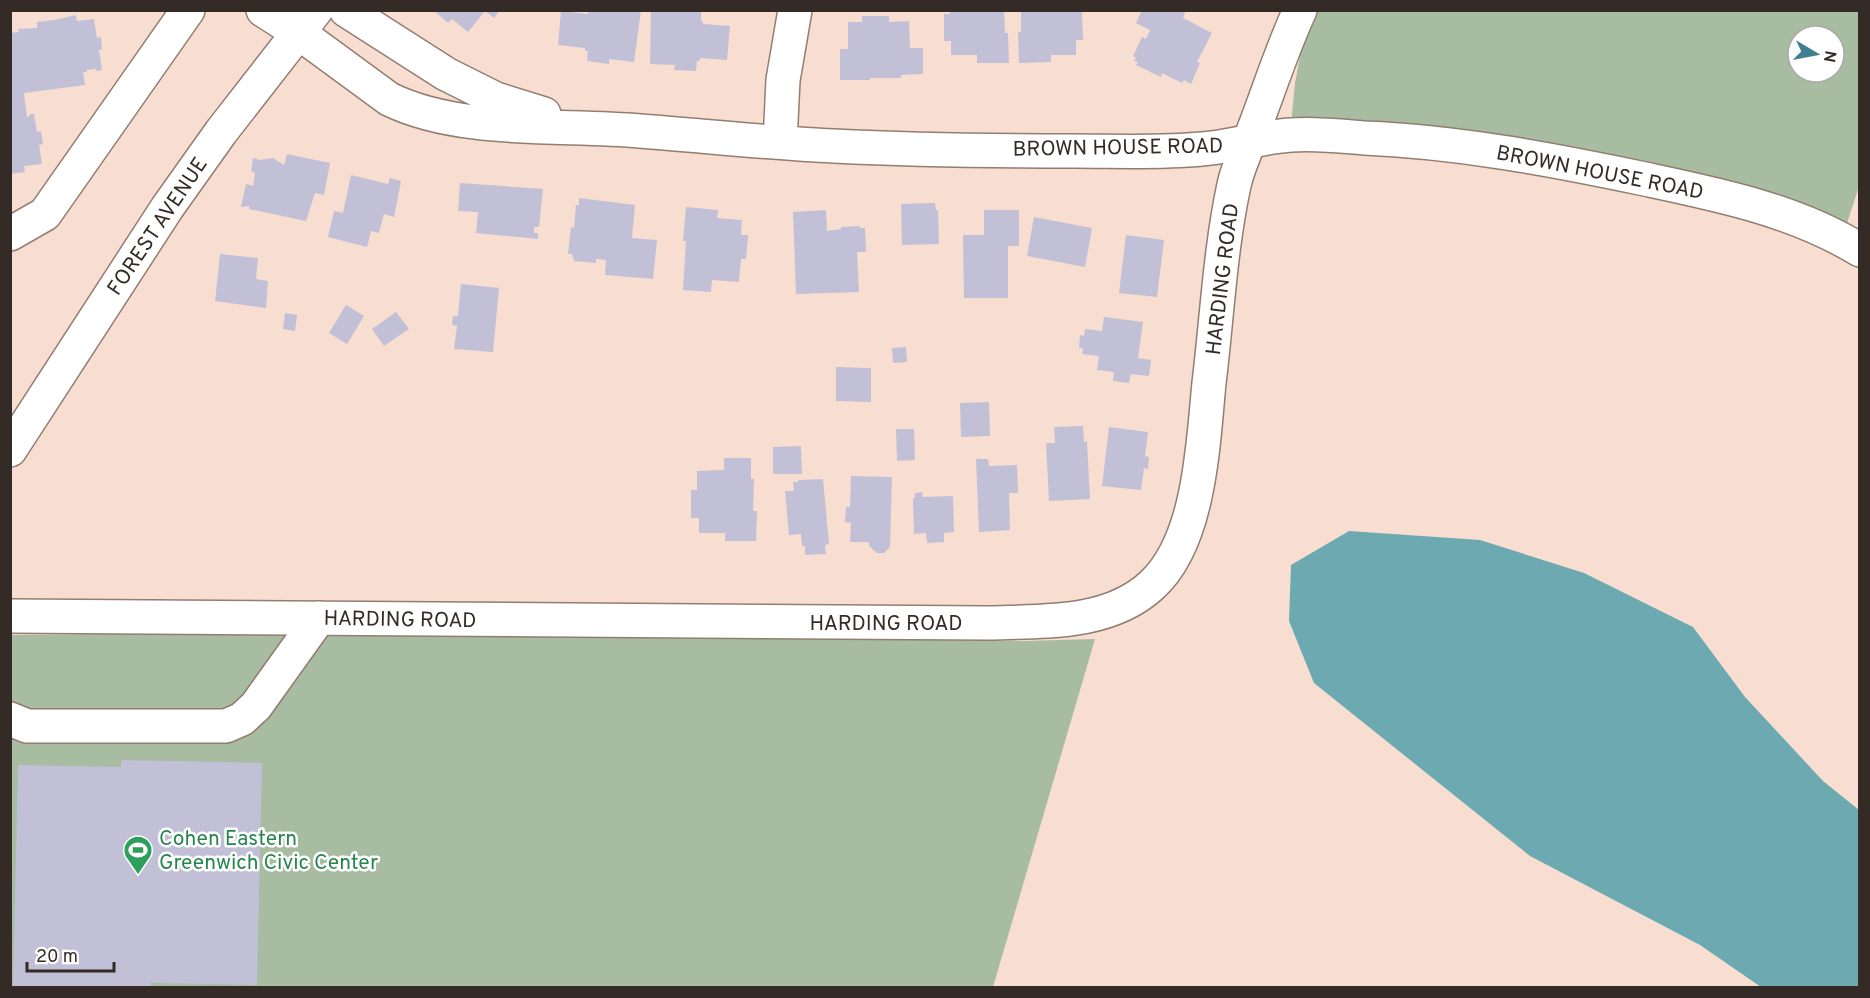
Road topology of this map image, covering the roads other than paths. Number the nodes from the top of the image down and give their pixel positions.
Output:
1 (188, 10) edge
2 (263, 10) edge
3 (346, 10) edge
4 (795, 10) edge
5 (1300, 10) edge
6 (308, 22) edge
7 (613, 129) junction
8 (1250, 141) junction
9 (780, 142) junction
10 (10, 234) edge
11 (1860, 250) edge
12 (10, 450) edge
13 (10, 616) edge
14 (319, 618) junction
15 (10, 719) edge

1 - 10 street
2 - 6 street, BROWN HOUSE ROAD
3 - 7 street, BROWN HOUSE ROAD
4 - 9 street
5 - 8 street, HARDING ROAD
6 - 7 street, BROWN HOUSE ROAD
6 - 12 street, FOREST AVENUE
7 - 9 street, BROWN HOUSE ROAD
8 - 9 street, BROWN HOUSE ROAD
8 - 11 street, BROWN HOUSE ROAD
8 - 14 street, HARDING ROAD
13 - 14 street, HARDING ROAD
14 - 15 street

